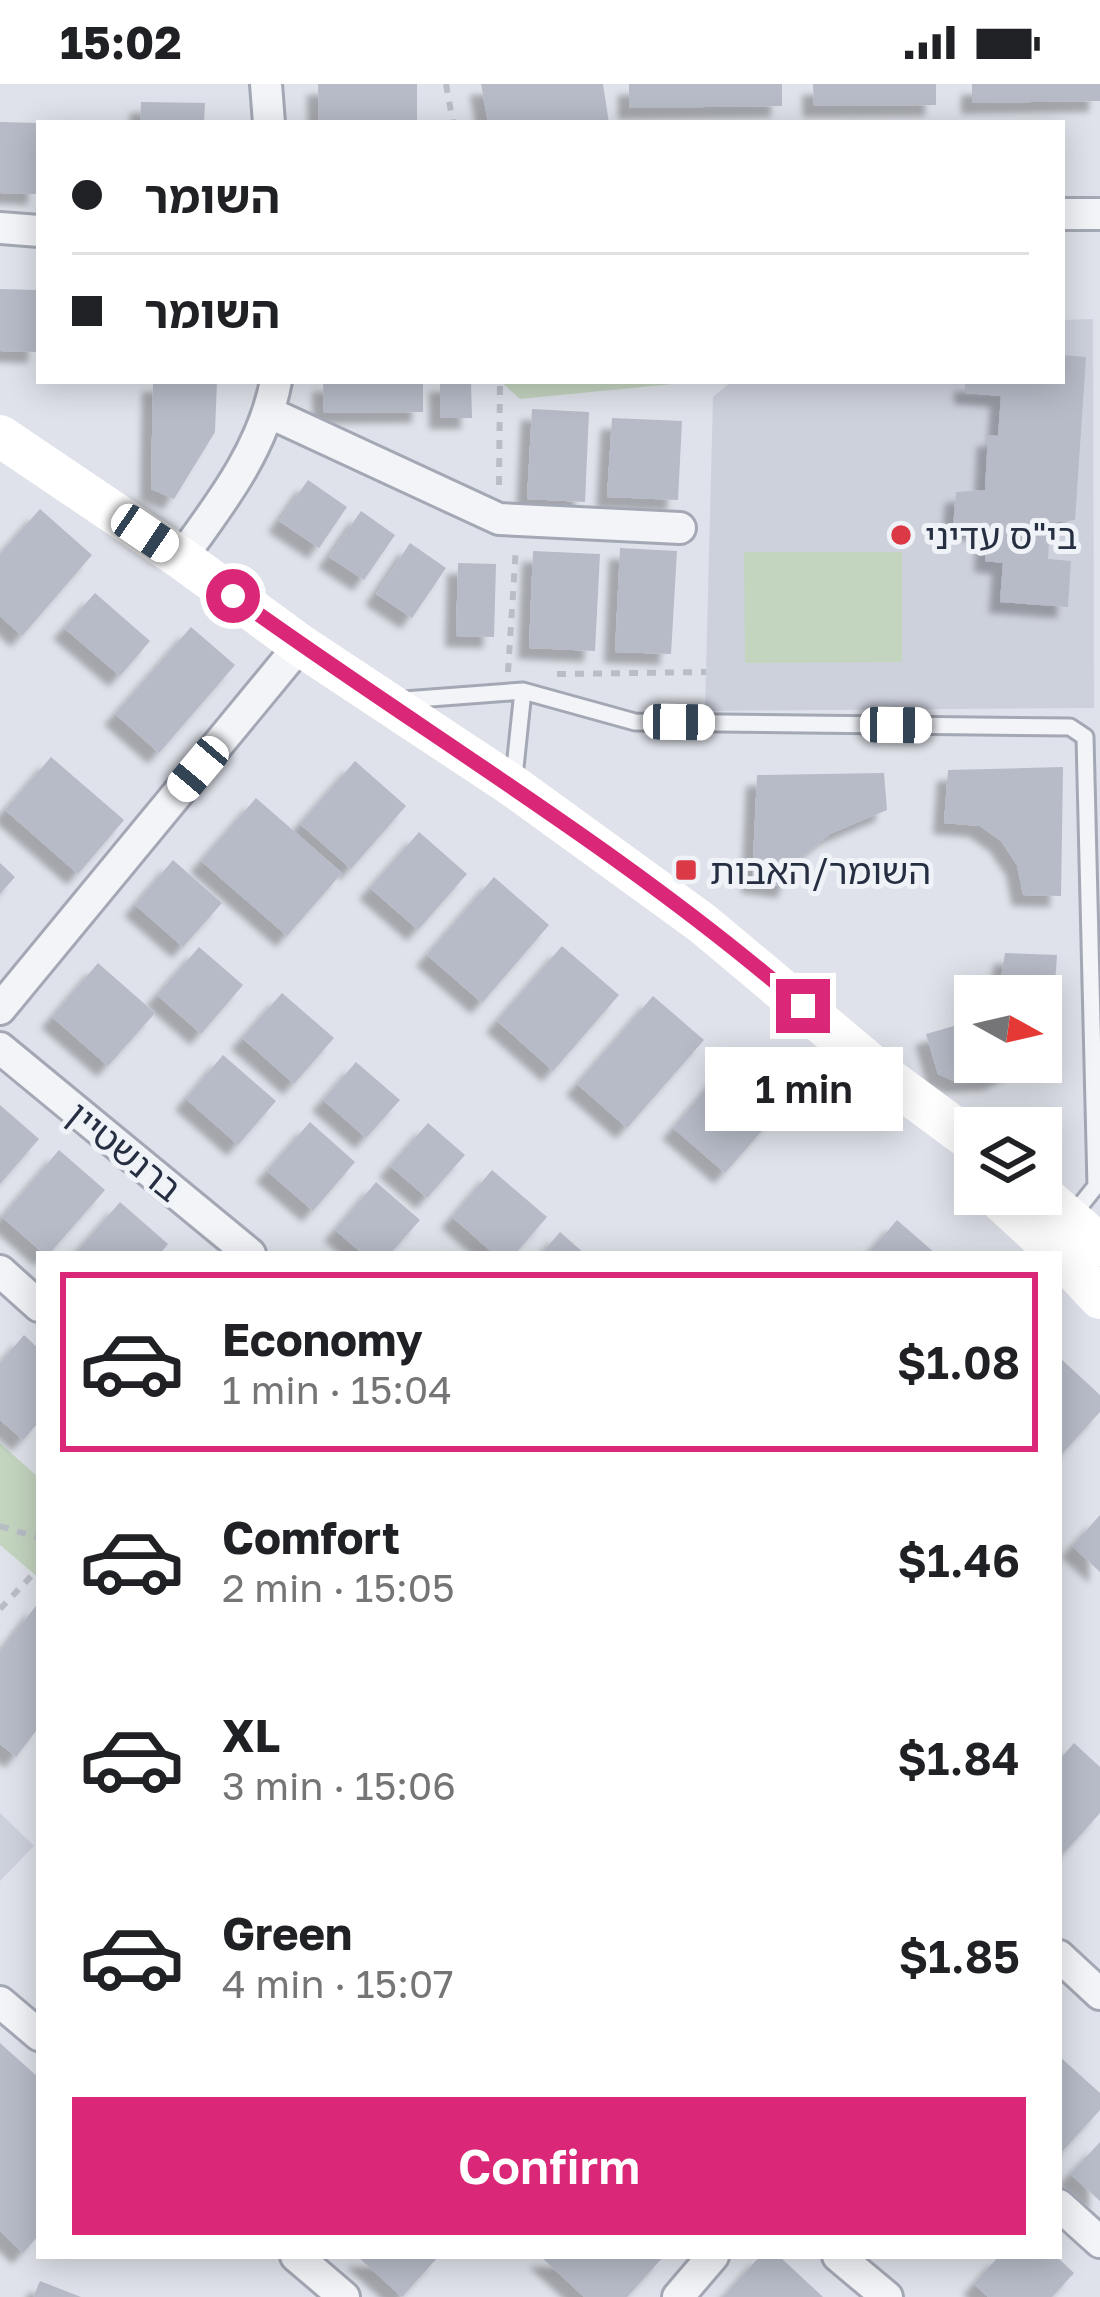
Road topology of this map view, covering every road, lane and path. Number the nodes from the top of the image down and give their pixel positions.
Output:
1 (266, 84) edge
2 (446, 84) edge
3 (269, 120) edge
4 (452, 120) edge
5 (1065, 214) edge
6 (1100, 214) edge
7 (0, 228) edge
8 (36, 231) edge
9 (275, 384) edge
10 (500, 384) edge
11 (270, 413) junction
12 (0, 436) edge
13 (508, 519) junction
14 (680, 528) dead end
15 (181, 558) junction
16 (300, 645) junction
17 (507, 674) dead end
18 (523, 691) junction
19 (387, 702) junction
20 (513, 786) junction
21 (0, 1009) edge
22 (0, 1048) edge
23 (886, 1078) junction
24 (954, 1128) edge
25 (954, 1153) edge
26 (1026, 1215) edge
27 (1060, 1238) edge
28 (246, 1251) edge
29 (0, 1271) edge
30 (1100, 1298) edge
31 (36, 1303) edge
32 (0, 1526) edge
33 (36, 1537) edge
34 (36, 1571) edge
35 (0, 1609) edge
36 (1062, 1959) edge
37 (1100, 1994) edge
38 (0, 2002) edge
39 (36, 2032) edge
40 (1062, 2208) edge
41 (1100, 2242) edge
42 (300, 2259) edge
43 (710, 2259) edge
44 (842, 2259) edge
45 (344, 2297) edge
46 (678, 2297) edge
47 (887, 2297) edge

1 - 3 street
2 - 4 path
5 - 6 street
7 - 8 street
9 - 11 street
10 - 13 path
11 - 13 street
11 - 15 street
12 - 15 street
13 - 14 street
13 - 17 path
15 - 16 street
16 - 19 street
16 - 21 street
18 - 19 lane
18 - 20 lane
18 - 27 lane
19 - 20 street
20 - 23 street
22 - 28 street, ברנשטיין
23 - 24 street
23 - 25 street
26 - 27 street
27 - 30 street
29 - 31 street
32 - 33 path
34 - 35 path
36 - 37 street
38 - 39 street
40 - 41 street
42 - 45 street
43 - 46 street
44 - 47 street

